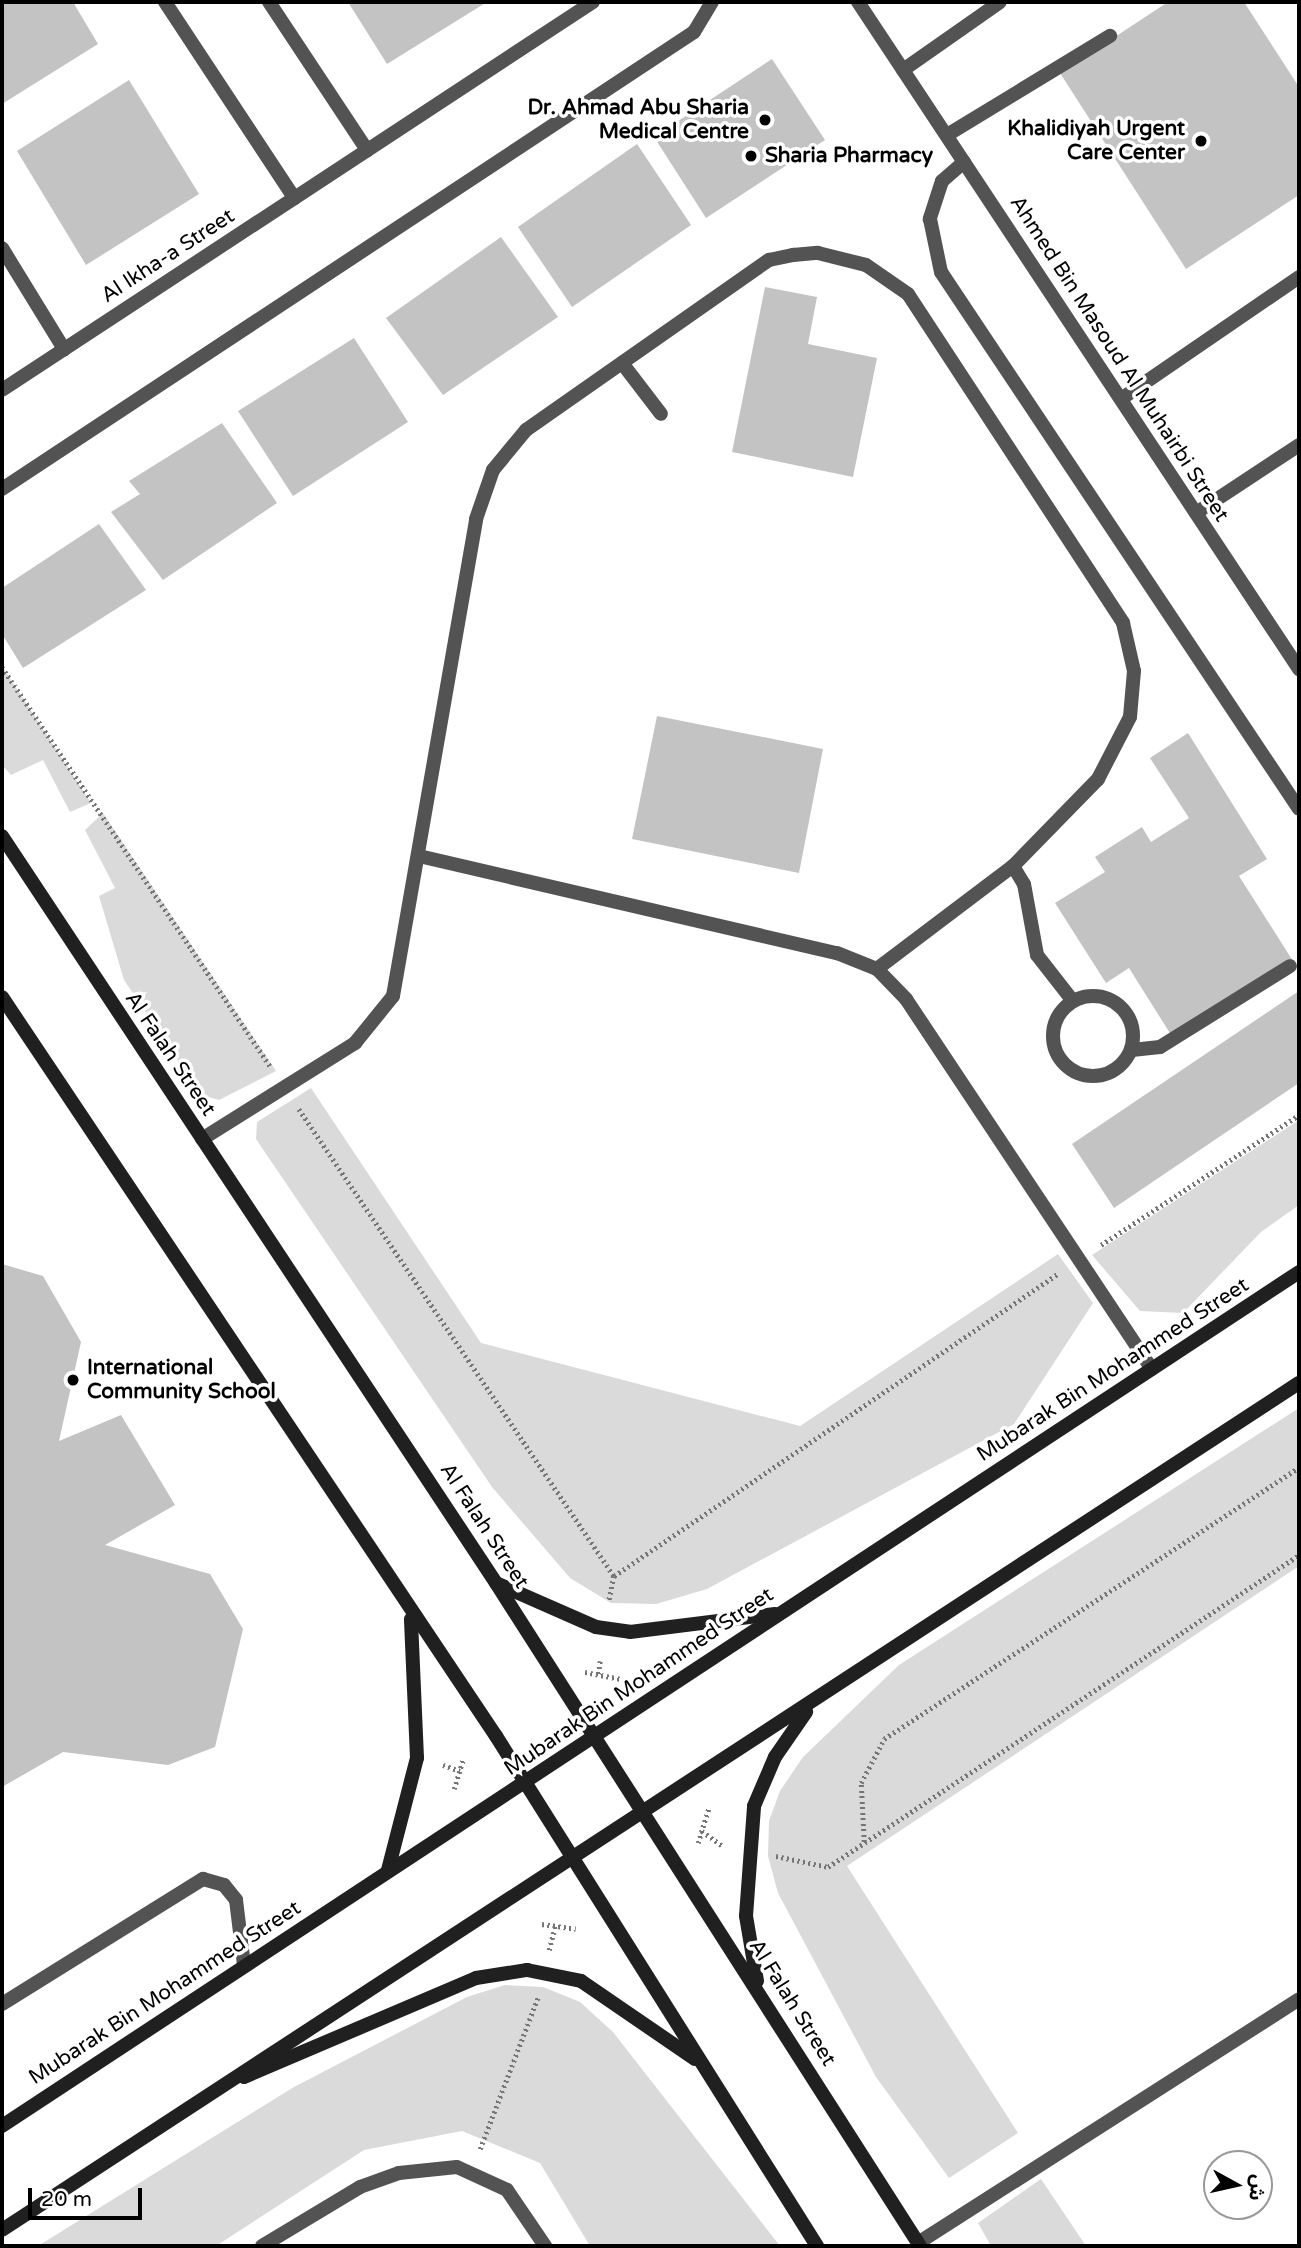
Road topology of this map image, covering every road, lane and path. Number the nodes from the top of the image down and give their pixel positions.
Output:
1 (165, 2) edge
2 (269, 2) edge
3 (593, 2) edge
4 (712, 2) edge
5 (858, 2) edge
6 (1000, 2) edge
7 (1111, 36) dead end
8 (903, 70) junction
9 (947, 135) junction
10 (367, 150) junction
11 (964, 162) junction
12 (294, 198) junction
13 (2, 248) edge
14 (1299, 278) edge
15 (64, 349) junction
16 (622, 363) junction
17 (2, 390) edge
18 (1121, 399) junction
19 (661, 414) dead end
20 (1299, 445) edge
21 (2, 489) edge
22 (1196, 513) junction
23 (2, 667) edge
24 (1299, 669) edge
25 (1299, 809) edge
26 (2, 836) edge
27 (419, 856) junction
28 (1013, 866) junction
29 (1290, 966) dead end
30 (877, 969) junction
31 (2, 997) edge
32 (1073, 1001) junction
33 (1132, 1050) junction
34 (285, 1087) junction
35 (1299, 1115) edge
36 (202, 1139) junction
37 (1081, 1258) junction
38 (1299, 1272) edge
39 (1152, 1369) junction
40 (1299, 1383) edge
41 (1299, 1467) edge
42 (1299, 1555) edge
43 (614, 1576) junction
44 (496, 1583) junction
45 (608, 1610) dead end
46 (783, 1612) junction
47 (411, 1618) junction
48 (600, 1661) dead end
49 (584, 1672) dead end
50 (598, 1674) junction
51 (622, 1679) dead end
52 (811, 1706) junction
53 (596, 1736) junction
54 (463, 1759) dead end
55 (432, 1760) dead end
56 (460, 1771) junction
57 (526, 1783) junction
58 (454, 1789) dead end
59 (709, 1808) dead end
60 (643, 1810) junction
61 (702, 1831) junction
62 (698, 1843) dead end
63 (864, 1843) junction
64 (725, 1847) dead end
65 (761, 1853) dead end
66 (571, 1857) junction
67 (388, 1870) junction
68 (542, 1924) dead end
69 (555, 1926) junction
70 (576, 1929) dead end
71 (546, 1961) dead end
72 (244, 1965) junction
73 (758, 1986) junction
74 (541, 1990) dead end
75 (1299, 1999) edge
76 (2, 2004) edge
77 (702, 2064) junction
78 (208, 2092) junction
79 (2, 2126) edge
80 (471, 2174) junction
81 (2, 2230) edge
82 (919, 2245) edge
83 (262, 2246) edge
84 (545, 2246) edge
85 (817, 2246) edge

1 - 12 street
2 - 10 street
3 - 10 street, Al Ikha-a Street
4 - 21 street
5 - 8 street, Ahmed Bin Masoud Al Muhairbi Street
6 - 8 street
7 - 9 street
8 - 9 street, Ahmed Bin Masoud Al Muhairbi Street
9 - 11 street, Ahmed Bin Masoud Al Muhairbi Street
10 - 12 street, Al Ikha-a Street
11 - 18 street, Ahmed Bin Masoud Al Muhairbi Street
11 - 25 street
12 - 15 street, Al Ikha-a Street
13 - 15 street
14 - 18 street
15 - 17 street, Al Ikha-a Street
16 - 19 street
16 - 27 street
16 - 28 street
18 - 22 street, Ahmed Bin Masoud Al Muhairbi Street
20 - 22 street
22 - 24 street, Ahmed Bin Masoud Al Muhairbi Street
23 - 34 path
26 - 36 main road, Al Falah Street
27 - 30 street
27 - 34 street
28 - 30 street
28 - 32 street
29 - 33 street
30 - 37 street
31 - 47 main road
32 - 33 street
32 - 33 street
34 - 36 street
34 - 43 path
35 - 37 path
36 - 44 main road, Al Falah Street
37 - 39 street
37 - 43 path
38 - 39 main road, Mubarak Bin Mohammed Street
39 - 46 main road, Mubarak Bin Mohammed Street
40 - 52 main road
41 - 63 path
42 - 63 path
43 - 45 path
44 - 46 main road
44 - 53 main road, Al Falah Street
46 - 53 main road, Mubarak Bin Mohammed Street
47 - 57 main road
47 - 67 main road
48 - 50 path
49 - 50 path
50 - 51 path
52 - 60 main road
52 - 73 main road
53 - 57 main road, Mubarak Bin Mohammed Street
53 - 60 main road, Al Falah Street
54 - 56 path
55 - 56 path
56 - 58 path
57 - 66 main road
57 - 67 main road, Mubarak Bin Mohammed Street
59 - 61 path
60 - 66 main road
60 - 73 main road, Al Falah Street
61 - 62 path
61 - 64 path
63 - 65 path
66 - 77 main road
66 - 78 main road
67 - 72 main road, Mubarak Bin Mohammed Street
68 - 69 path
69 - 70 path
69 - 71 path
72 - 76 street
72 - 79 main road, Mubarak Bin Mohammed Street
73 - 82 main road, Al Falah Street
74 - 80 path
75 - 82 street
77 - 78 main road
77 - 85 main road
78 - 81 main road
80 - 83 street
80 - 84 street

